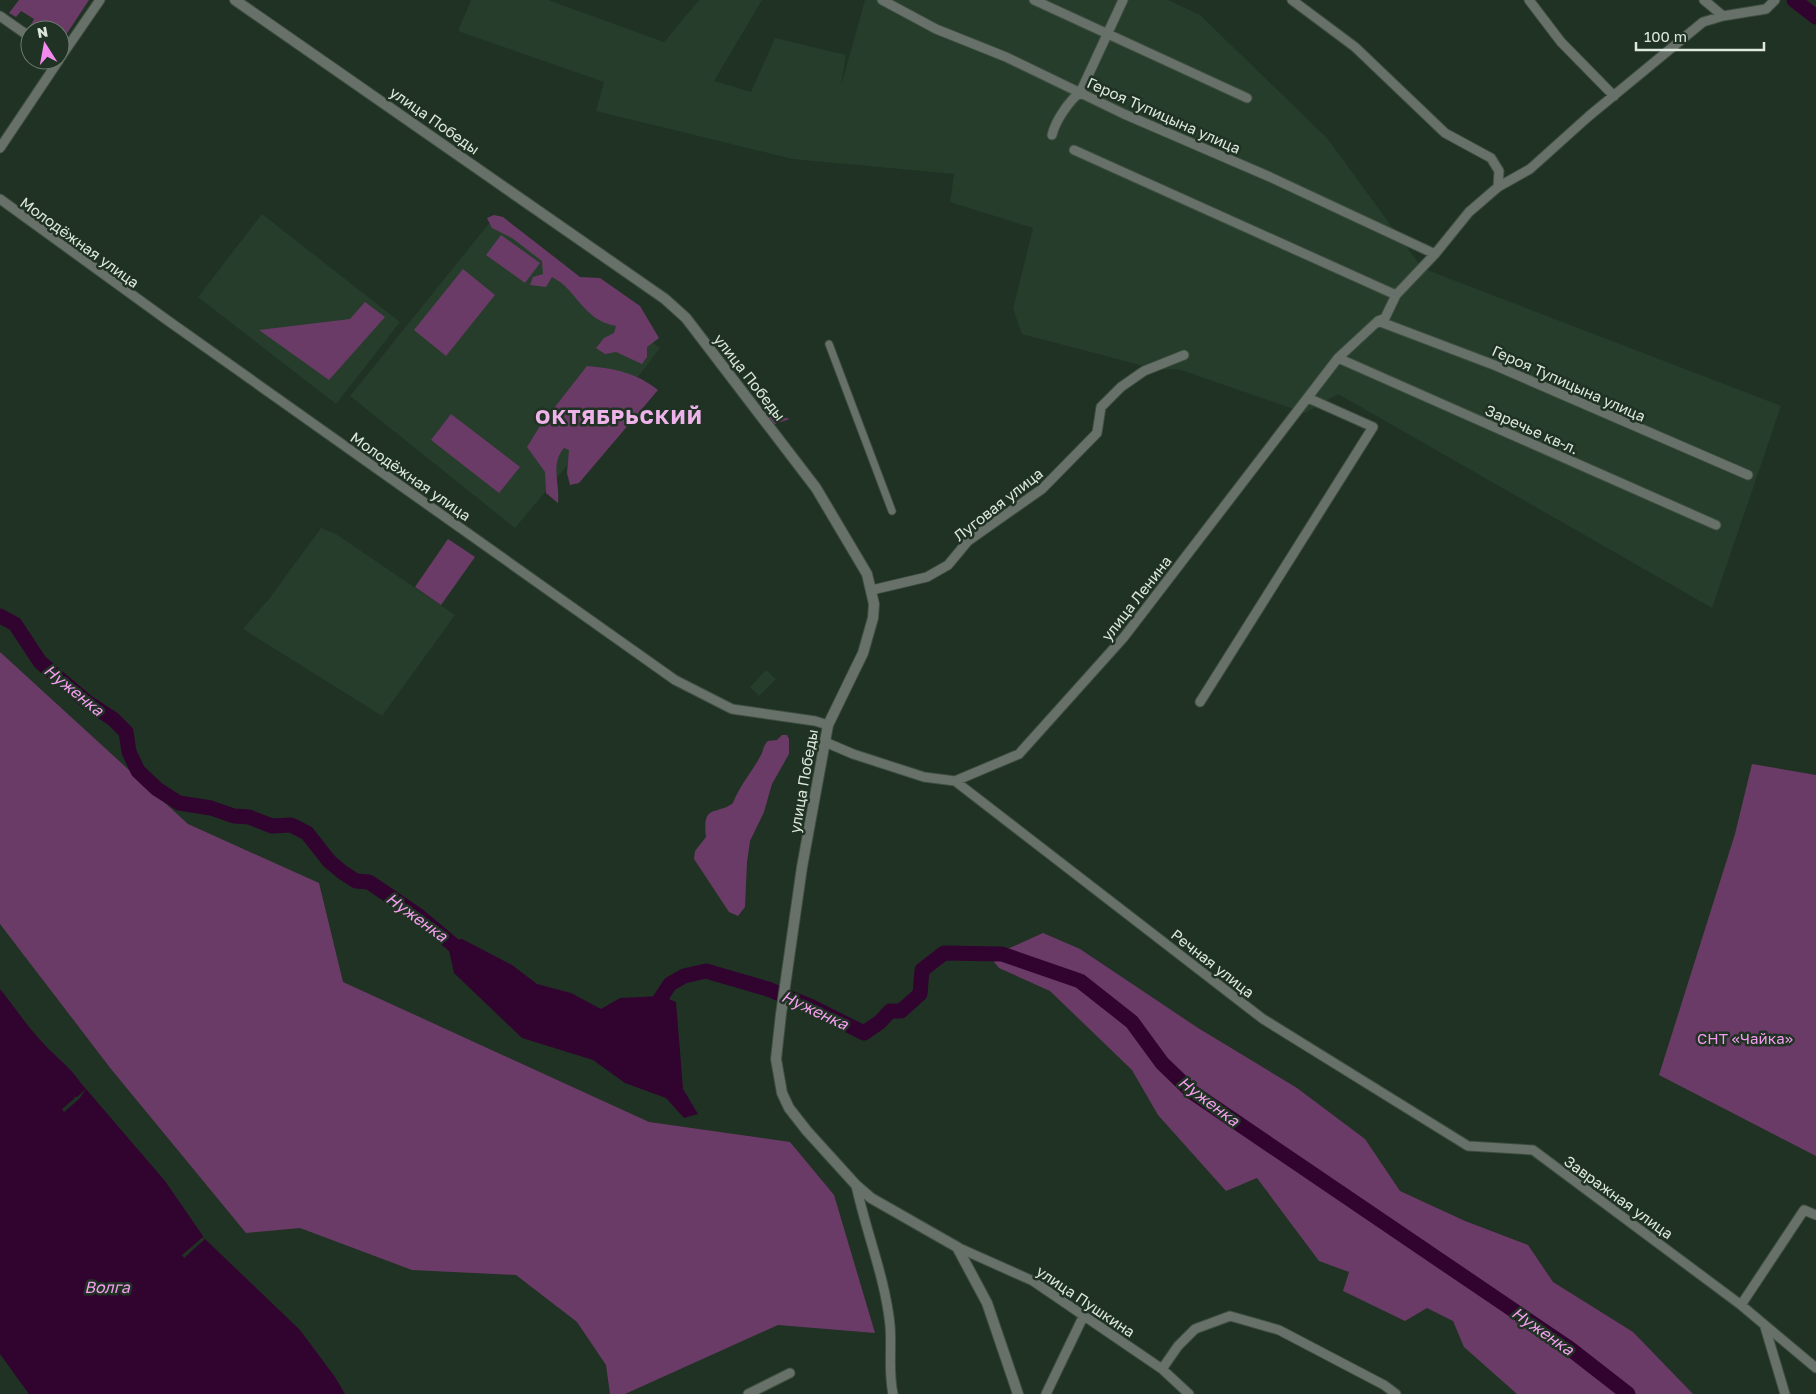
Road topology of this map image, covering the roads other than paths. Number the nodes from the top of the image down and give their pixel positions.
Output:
1 (100, 0) edge
2 (235, 0) edge
3 (882, 0) edge
4 (1034, 0) edge
5 (1123, 0) edge
6 (1292, 0) edge
7 (1529, 0) edge
8 (1704, 0) edge
9 (1775, 0) edge
10 (0, 16) edge
11 (1722, 16) junction
12 (20, 30) edge
13 (1109, 34) junction
14 (70, 44) edge
15 (52, 70) edge
16 (1080, 93) junction
17 (1614, 96) junction
18 (1246, 98) dead end
19 (1052, 135) dead end
20 (0, 148) edge
21 (1074, 150) dead end
22 (1498, 187) junction
23 (0, 199) edge
24 (1435, 254) junction
25 (1396, 296) junction
26 (1378, 321) junction
27 (830, 344) dead end
28 (1184, 354) dead end
29 (1338, 358) junction
30 (1308, 398) junction
31 (1748, 475) dead end
32 (892, 511) dead end
33 (1716, 525) dead end
34 (872, 590) junction
35 (1200, 702) dead end
36 (828, 725) junction
37 (825, 742) junction
38 (955, 781) junction
39 (1468, 1146) joint
40 (856, 1185) junction
41 (1816, 1215) edge
42 (957, 1246) junction
43 (1741, 1305) junction
44 (1084, 1315) junction
45 (1765, 1327) junction
46 (1162, 1368) junction
47 (1816, 1368) edge
48 (790, 1373) dead end
49 (1187, 1393) edge
50 (748, 1394) edge
51 (893, 1394) edge
52 (1018, 1394) edge
53 (1046, 1394) edge
54 (1396, 1394) edge
55 (1785, 1394) edge

1 - 14 street
2 - 34 street, улица Победы
3 - 16 street, Героя Тупицына улица
4 - 13 street
5 - 13 street
6 - 22 street
7 - 17 street
8 - 11 street
9 - 11 street, улица Ленина
10 - 12 street
11 - 17 street, улица Ленина
13 - 16 street
13 - 18 street
15 - 20 street
16 - 19 street
16 - 24 street, Героя Тупицына улица
17 - 22 street, улица Ленина
21 - 25 street
22 - 24 street, улица Ленина
23 - 36 street, Молодёжная улица
24 - 25 street, улица Ленина
25 - 26 street, улица Ленина
26 - 29 street, улица Ленина
26 - 31 street, Героя Тупицына улица
27 - 32 street
28 - 34 street, Луговая улица
29 - 30 street, улица Ленина
29 - 33 street, Заречье кв-л.
30 - 35 street
30 - 38 street, улица Ленина
34 - 36 street, улица Победы
36 - 37 street, улица Победы
37 - 38 street
37 - 40 street, улица Победы
38 - 39 street, Речная улица
39 - 43 street, Завражная улица
40 - 42 street, улица Победы
40 - 51 street
41 - 43 street
42 - 44 street, улица Пушкина
42 - 52 street
43 - 45 street, Завражная улица
44 - 46 street, улица Пушкина
44 - 53 street
45 - 47 street, Завражная улица
45 - 55 street
46 - 49 street, улица Пушкина
46 - 54 street
48 - 50 street

